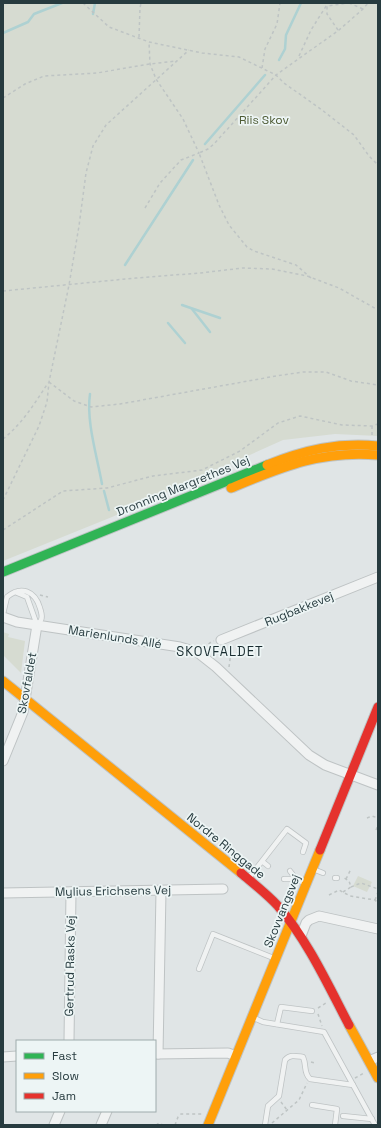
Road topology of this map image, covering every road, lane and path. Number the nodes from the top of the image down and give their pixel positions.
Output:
1 (142, 3) edge
2 (280, 3) edge
3 (328, 3) edge
4 (349, 3) edge
5 (368, 3) edge
6 (83, 4) edge
7 (327, 6) junction
8 (363, 10) junction
9 (338, 30) junction
10 (139, 38) junction
11 (149, 42) junction
12 (189, 50) junction
13 (298, 58) junction
14 (176, 61) junction
15 (150, 64) junction
16 (262, 68) junction
17 (276, 75) junction
18 (156, 79) junction
19 (3, 98) edge
20 (199, 154) junction
21 (378, 165) edge
22 (145, 208) dead end
23 (311, 278) junction
24 (69, 285) junction
25 (3, 290) edge
26 (378, 306) edge
27 (377, 310) edge
28 (49, 382) junction
29 (378, 386) edge
30 (378, 424) edge
31 (3, 439) edge
32 (378, 446) edge
33 (378, 455) edge
34 (3, 500) edge
35 (3, 530) edge
36 (3, 572) edge
37 (378, 577) edge
38 (3, 581) edge
39 (16, 592) junction
40 (40, 595) dead end
41 (48, 597) dead end
42 (3, 616) edge
43 (37, 625) junction
44 (233, 635) junction
45 (221, 640) joint
46 (197, 652) junction
47 (227, 678) junction
48 (3, 681) edge
49 (26, 699) junction
50 (378, 707) edge
51 (3, 761) edge
52 (351, 775) junction
53 (378, 785) edge
54 (367, 818) dead end
55 (378, 818) edge
56 (378, 825) edge
57 (376, 830) dead end
58 (303, 852) dead end
59 (269, 854) junction
60 (275, 858) dead end
61 (263, 862) junction
62 (268, 866) dead end
63 (312, 868) junction
64 (351, 869) dead end
65 (290, 871) dead end
66 (323, 873) dead end
67 (336, 878) dead end
68 (248, 879) junction
69 (284, 879) dead end
70 (296, 879) junction
71 (346, 879) junction
72 (306, 884) junction
73 (338, 884) dead end
74 (351, 887) junction
75 (223, 889) dead end
76 (378, 889) edge
77 (339, 890) junction
78 (161, 891) junction
79 (71, 892) junction
80 (343, 892) junction
81 (378, 892) edge
82 (3, 893) edge
83 (329, 895) dead end
84 (375, 900) junction
85 (378, 904) edge
86 (291, 921) junction
87 (378, 929) edge
88 (301, 936) junction
89 (276, 959) junction
90 (199, 969) dead end
91 (322, 1006) dead end
92 (312, 1011) dead end
93 (251, 1017) junction
94 (277, 1024) junction
95 (324, 1032) junction
96 (69, 1040) edge
97 (157, 1054) edge
98 (3, 1056) edge
99 (16, 1056) edge
100 (236, 1056) junction
101 (378, 1057) edge
102 (369, 1062) junction
103 (378, 1078) edge
104 (310, 1079) junction
105 (353, 1085) junction
106 (278, 1098) junction
107 (312, 1105) dead end
108 (287, 1110) junction
109 (60, 1112) edge
110 (107, 1112) edge
111 (213, 1113) junction
112 (343, 1116) dead end
113 (372, 1120) junction
114 (54, 1125) edge
115 (101, 1125) edge
116 (156, 1125) edge
117 (163, 1125) edge
118 (175, 1125) edge
119 (208, 1125) edge
120 (265, 1125) edge
121 (268, 1125) edge
122 (335, 1125) edge
123 (375, 1125) edge

1 - 10 path
2 - 16 path
3 - 7 path
4 - 7 path
4 - 8 path
5 - 8 path
6 - 10 path
7 - 9 path
7 - 13 path
8 - 9 path
9 - 13 path
10 - 11 path
11 - 12 path
11 - 15 path
12 - 14 path
12 - 16 path
13 - 17 path
14 - 15 path
14 - 18 path
15 - 18 path
15 - 19 path
16 - 17 path
17 - 20 path
17 - 21 path
18 - 20 path
18 - 24 path
20 - 22 path
20 - 23 path
23 - 24 path
23 - 27 path
24 - 25 path
24 - 28 path
26 - 27 path
28 - 29 path
28 - 31 path
28 - 34 path
30 - 35 path
32 - 36 street, Dronning Margrethes Vej
33 - 38 street, Dronning Margrethes Vej
37 - 44 street, Rugbakkevej
39 - 42 lane
39 - 43 lane
39 - 43 lane
40 - 41 path
42 - 43 street, Marienlunds Allé
43 - 46 street, Marienlunds Allé
43 - 49 street, Skovfaldet
44 - 45 street, Rugbakkevej
44 - 47 path
45 - 46 path
46 - 47 street, Marienlunds Allé
47 - 52 street, Marienlunds Allé
48 - 49 street, Nordre Ringgade
49 - 51 street, Skovfaldet
49 - 68 street, Nordre Ringgade
50 - 52 street, Skovvangsvej
52 - 53 street, Marienlunds Allé
52 - 63 street, Skovvangsvej
54 - 55 path
56 - 57 path
58 - 59 lane
59 - 60 lane
59 - 61 lane
61 - 62 lane
61 - 68 lane
63 - 66 lane
63 - 72 street, Skovvangsvej
64 - 71 path
65 - 70 lane
67 - 71 path
68 - 86 street, Nordre Ringgade
69 - 70 lane
70 - 72 lane
71 - 74 path
72 - 86 street, Skovvangsvej
73 - 77 path
74 - 76 path
74 - 80 path
75 - 78 street, Mylius Erichsens Vej
77 - 80 path
77 - 83 path
78 - 79 street, Mylius Erichsens Vej
78 - 97 street
79 - 82 street, Mylius Erichsens Vej
79 - 96 street, Gertrud Rasks Vej
80 - 84 path
81 - 84 path
84 - 85 path
86 - 88 street, Nordre Ringgade
86 - 89 street, Skovvangsvej
87 - 88 street
88 - 102 street, Nordre Ringgade
89 - 90 lane
89 - 93 street, Skovvangsvej
91 - 95 path
92 - 94 lane
93 - 94 lane
93 - 100 street, Skovvangsvej
94 - 95 lane
95 - 105 lane
97 - 100 street
98 - 99 street
100 - 111 street, Skovvangsvej
101 - 102 street
102 - 103 street, Nordre Ringgade
104 - 105 lane
104 - 106 lane
104 - 108 path
105 - 113 lane
106 - 108 path
106 - 120 lane
107 - 122 lane
108 - 121 path
109 - 114 street
110 - 115 street
111 - 118 path
111 - 119 street, Skovvangsvej
112 - 113 lane
113 - 123 lane
116 - 117 path

